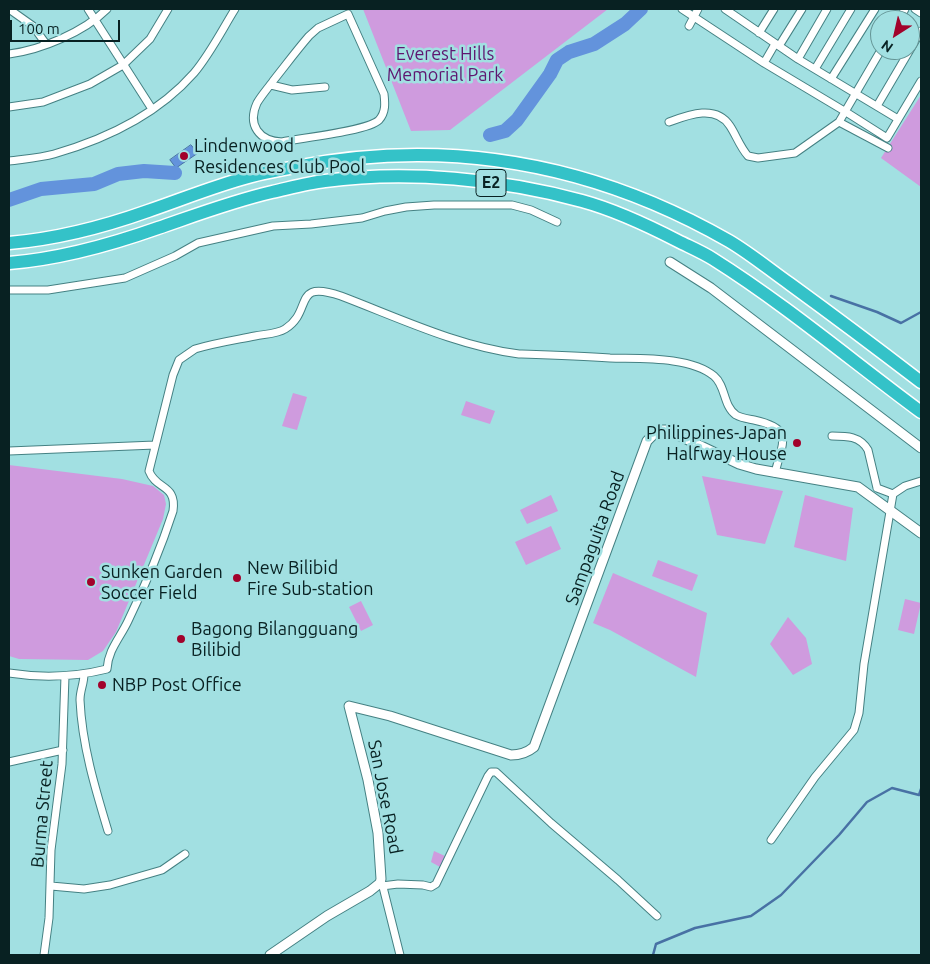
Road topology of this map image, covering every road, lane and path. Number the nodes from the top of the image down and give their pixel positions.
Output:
1 (9, 9) edge
2 (88, 9) edge
3 (107, 9) edge
4 (168, 9) edge
5 (235, 9) edge
6 (682, 9) edge
7 (698, 9) edge
8 (727, 9) edge
9 (774, 9) edge
10 (802, 9) edge
11 (827, 9) edge
12 (851, 9) edge
13 (875, 9) edge
14 (915, 9) edge
15 (347, 12) edge
16 (921, 13) edge
17 (694, 16) junction
18 (96, 19) junction
19 (689, 26) dead end
20 (921, 30) edge
21 (759, 33) junction
22 (46, 44) junction
23 (777, 45) junction
24 (9, 54) edge
25 (798, 59) junction
26 (875, 60) edge
27 (764, 63) junction
28 (123, 65) junction
29 (815, 69) junction
30 (831, 79) junction
31 (921, 81) edge
32 (271, 85) junction
33 (325, 88) dead end
34 (856, 94) junction
35 (9, 106) edge
36 (877, 106) junction
37 (152, 109) junction
38 (846, 112) junction
39 (898, 119) junction
40 (669, 122) dead end
41 (839, 122) junction
42 (888, 148) dead end
43 (9, 161) edge
44 (557, 222) dead end
45 (9, 243) edge
46 (670, 262) dead end
47 (9, 263) edge
48 (9, 290) edge
49 (921, 382) edge
50 (921, 412) edge
51 (832, 436) dead end
52 (155, 445) junction
53 (921, 448) edge
54 (9, 451) edge
55 (775, 473) junction
56 (921, 481) edge
57 (877, 488) junction
58 (868, 494) junction
59 (893, 494) junction
60 (890, 510) junction
61 (921, 533) edge
62 (9, 672) edge
63 (84, 674) junction
64 (65, 676) junction
65 (348, 706) joint
66 (63, 750) junction
67 (9, 762) edge
68 (108, 831) dead end
69 (771, 840) dead end
70 (184, 854) dead end
71 (382, 882) junction
72 (51, 886) junction
73 (657, 916) dead end
74 (44, 955) edge
75 (270, 955) edge
76 (400, 955) edge

1 - 22 street
2 - 18 street
3 - 18 street
4 - 28 street
5 - 37 street
6 - 17 street
7 - 17 street
8 - 21 street
9 - 21 street
10 - 23 street
11 - 25 street
12 - 29 street
13 - 30 street
14 - 16 street
15 - 32 street
15 - 32 street
17 - 19 street
17 - 27 street
18 - 22 street
18 - 28 street
20 - 36 street
21 - 23 street
22 - 24 street
23 - 25 street
23 - 27 street
25 - 29 street
26 - 34 street
27 - 38 street
28 - 35 street
28 - 37 street
29 - 30 street
30 - 34 street
31 - 39 street
32 - 33 street
34 - 36 street
34 - 38 street
36 - 39 street
37 - 43 street
38 - 39 street
38 - 41 street
40 - 41 street
41 - 42 street
44 - 48 street
45 - 49 highway, E2
46 - 53 street
47 - 50 highway, E2
51 - 57 street
52 - 54 street
52 - 55 street
52 - 63 street
55 - 58 street, Sampaguita Road
55 - 65 street, Sampaguita Road
56 - 59 street
57 - 58 street
57 - 59 street
58 - 60 street, Sampaguita Road
59 - 60 street
60 - 61 street, Sampaguita Road
60 - 69 street
62 - 64 street
63 - 64 street
63 - 68 street
64 - 66 street, Burma Street
65 - 71 street, San Jose Road
66 - 67 street
66 - 72 street, Burma Street
70 - 72 street
71 - 73 street
71 - 75 street, San Jose Road
71 - 76 street
72 - 74 street, Burma Street

